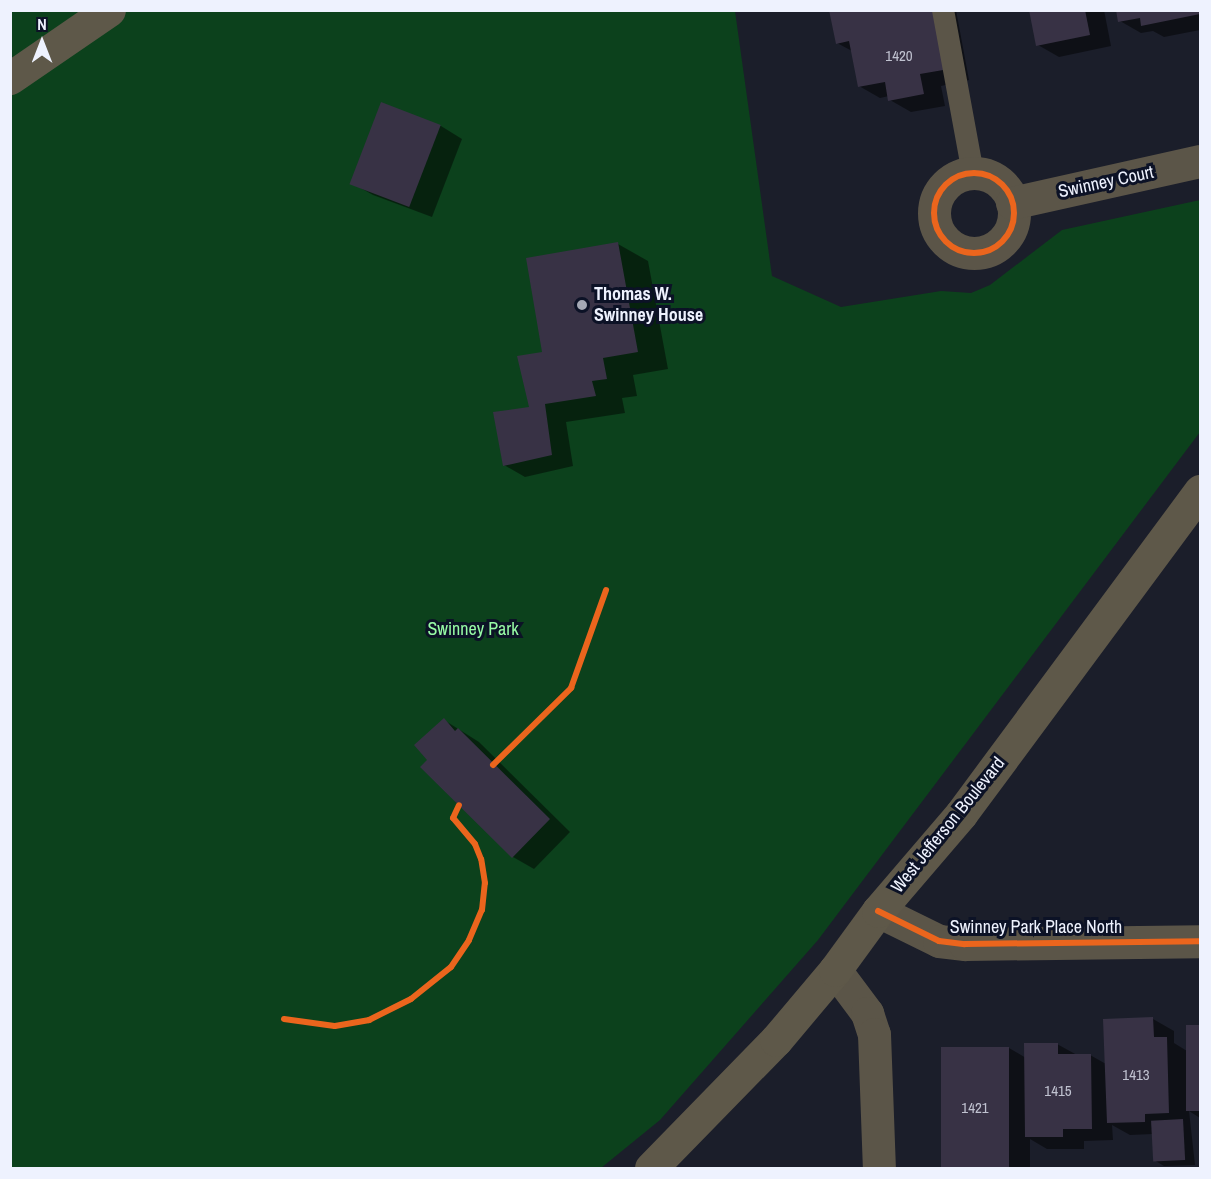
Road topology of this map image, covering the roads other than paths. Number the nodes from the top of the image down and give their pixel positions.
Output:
1 (109, 10) edge
2 (943, 10) edge
3 (10, 78) edge
4 (1200, 161) edge
5 (973, 173) junction
6 (1012, 203) junction
7 (1200, 491) edge
8 (878, 911) junction
9 (1200, 941) edge
10 (835, 970) junction
11 (651, 1168) edge
12 (879, 1168) edge

1 - 3 main road
2 - 5 lane
4 - 6 street, Swinney Court
5 - 6 street
5 - 6 street
7 - 8 main road, West Jefferson Boulevard
8 - 9 street, Swinney Park Place North
8 - 10 main road, West Jefferson Boulevard
10 - 11 main road, West Jefferson Boulevard
10 - 12 street

